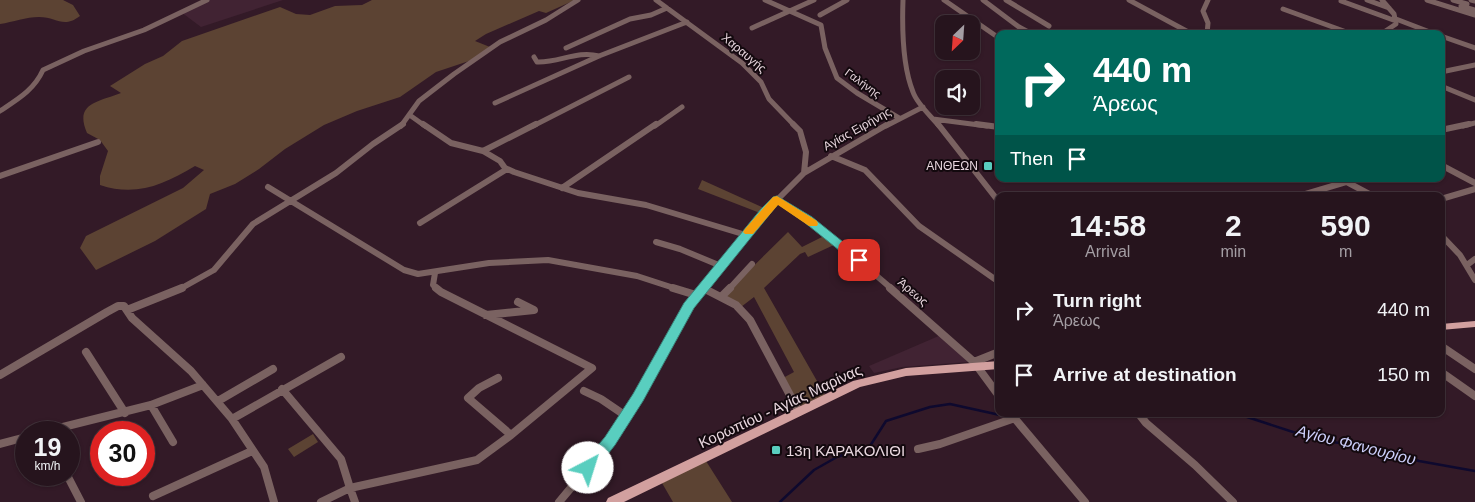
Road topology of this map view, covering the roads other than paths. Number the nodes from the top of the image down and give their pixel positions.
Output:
1 (207, 0) edge
2 (578, 0) edge
3 (656, 0) edge
4 (765, 0) edge
5 (781, 0) edge
6 (814, 0) edge
7 (848, 0) edge
8 (903, 0) edge
9 (944, 0) edge
10 (983, 0) edge
11 (1006, 0) edge
12 (1129, 0) edge
13 (1208, 0) edge
14 (1366, 0) edge
15 (1382, 0) edge
16 (1427, 0) edge
17 (1441, 0) edge
18 (1453, 0) edge
19 (1471, 0) edge
20 (1341, 1) edge
21 (1475, 1) edge
22 (774, 4) junction
23 (668, 8) junction
24 (1389, 8) junction
25 (1475, 8) edge
26 (1284, 9) dead end
27 (791, 11) junction
28 (820, 14) dead end
29 (1475, 15) edge
30 (1396, 20) junction
31 (687, 22) junction
32 (1049, 26) dead end
33 (752, 28) dead end
34 (1025, 30) edge
35 (1185, 30) edge
36 (1207, 30) edge
37 (1341, 30) edge
38 (1387, 30) edge
39 (1424, 30) edge
40 (995, 35) edge
41 (1445, 37) edge
42 (566, 48) dead end
43 (1475, 48) edge
44 (599, 56) junction
45 (534, 57) dead end
46 (1475, 65) edge
47 (1445, 71) edge
48 (629, 77) dead end
49 (1445, 88) edge
50 (1475, 100) edge
51 (494, 102) dead end
52 (682, 107) dead end
53 (923, 107) junction
54 (0, 111) edge
55 (411, 116) junction
56 (899, 118) junction
57 (933, 119) junction
58 (1475, 123) edge
59 (995, 127) edge
60 (1445, 128) edge
61 (98, 142) dead end
62 (484, 151) junction
63 (831, 156) junction
64 (1445, 167) edge
65 (507, 169) junction
66 (804, 173) junction
67 (0, 176) edge
68 (1338, 182) edge
69 (1348, 182) edge
70 (1475, 183) edge
71 (268, 186) dead end
72 (562, 188) junction
73 (1475, 189) edge
74 (1310, 192) edge
75 (1366, 192) edge
76 (995, 197) edge
77 (1445, 198) edge
78 (777, 199) junction
79 (293, 200) junction
80 (420, 224) dead end
81 (746, 235) junction
82 (1445, 238) edge
83 (656, 242) dead end
84 (1475, 259) edge
85 (752, 264) dead end
86 (1467, 265) junction
87 (721, 266) junction
88 (435, 273) junction
89 (995, 279) edge
90 (1475, 280) edge
91 (703, 288) junction
92 (696, 296) junction
93 (721, 297) junction
94 (518, 302) dead end
95 (127, 310) junction
96 (486, 315) junction
97 (1475, 324) edge
98 (1445, 327) edge
99 (1445, 349) edge
100 (86, 352) dead end
101 (995, 354) edge
102 (342, 356) dead end
103 (976, 365) junction
104 (995, 365) edge
105 (1475, 368) edge
106 (273, 369) dead end
107 (0, 375) edge
108 (1445, 375) edge
109 (498, 378) dead end
110 (203, 384) junction
111 (282, 389) junction
112 (584, 391) dead end
113 (995, 391) edge
114 (1475, 396) edge
115 (218, 401) junction
116 (151, 405) junction
117 (799, 412) junction
118 (125, 413) junction
119 (626, 416) junction
120 (1011, 417) edge
121 (1015, 417) edge
122 (1141, 417) edge
123 (232, 419) junction
124 (80, 424) edge
125 (511, 435) junction
126 (15, 440) edge
127 (173, 442) dead end
128 (0, 444) edge
129 (918, 449) dead end
130 (252, 451) junction
131 (73, 486) edge
132 (350, 488) junction
133 (153, 496) dead end
134 (81, 502) edge
135 (274, 502) edge
136 (321, 502) edge
137 (355, 502) edge
138 (559, 502) edge
139 (612, 502) edge
140 (1085, 502) edge
141 (1233, 502) edge

1 - 54 street
2 - 55 street
3 - 23 street, Χαραυγής
4 - 22 street, Γαλήνης
5 - 22 street
6 - 27 street
7 - 28 street
8 - 53 street
9 - 40 street
10 - 34 street
11 - 32 street
12 - 35 street
13 - 36 street
14 - 24 street
15 - 24 street
16 - 29 street
17 - 25 street
18 - 25 street
19 - 21 street
20 - 30 street
22 - 27 street, Γαλήνης
23 - 31 street, Χαραυγής
23 - 42 street
24 - 30 street
26 - 37 street
27 - 33 street
27 - 56 street, Γαλήνης
30 - 38 street
30 - 39 street
31 - 44 street
31 - 66 street, Χαραυγής
41 - 43 street
44 - 45 street
44 - 51 street
46 - 47 street
48 - 62 street
49 - 50 street
52 - 72 street
53 - 56 street, Αγίας Ειρήνης
53 - 57 street
55 - 62 street
55 - 79 street
56 - 63 street, Αγίας Ειρήνης
57 - 59 street
57 - 76 street
58 - 60 street
61 - 67 street
62 - 65 street
63 - 66 street, Αγίας Ειρήνης
63 - 89 street
64 - 70 street
65 - 72 street
65 - 80 street
66 - 78 street
68 - 74 street
69 - 75 street
71 - 79 street
72 - 81 street
73 - 77 street
78 - 81 street
78 - 103 street, Άρεως
79 - 88 street
79 - 95 street
81 - 87 street
82 - 86 street
83 - 87 street
84 - 86 street
85 - 93 street
86 - 90 street
87 - 91 street
88 - 92 street
88 - 96 street
91 - 92 street
91 - 93 street
92 - 119 street
93 - 117 street
94 - 96 street
95 - 107 street
95 - 110 street
96 - 125 street
97 - 98 main road
99 - 105 street
100 - 118 street
101 - 103 street
102 - 111 street
103 - 104 main road, Κορωπίου - Αγίας Μαρίνας
103 - 113 street, Άρεως
103 - 117 main road, Κορωπίου - Αγίας Μαρίνας
106 - 115 street
108 - 114 street
109 - 125 street
110 - 115 street
110 - 116 street
111 - 123 street
111 - 132 street
112 - 119 street
115 - 123 street
116 - 118 street
116 - 127 street
117 - 139 main road, Κορωπίου - Αγίας Μαρίνας
118 - 124 street
119 - 138 street
120 - 129 street
121 - 140 street
122 - 141 street
123 - 130 street
125 - 132 street
126 - 128 street
130 - 133 street
130 - 135 street
131 - 134 street
132 - 136 street
132 - 137 street

